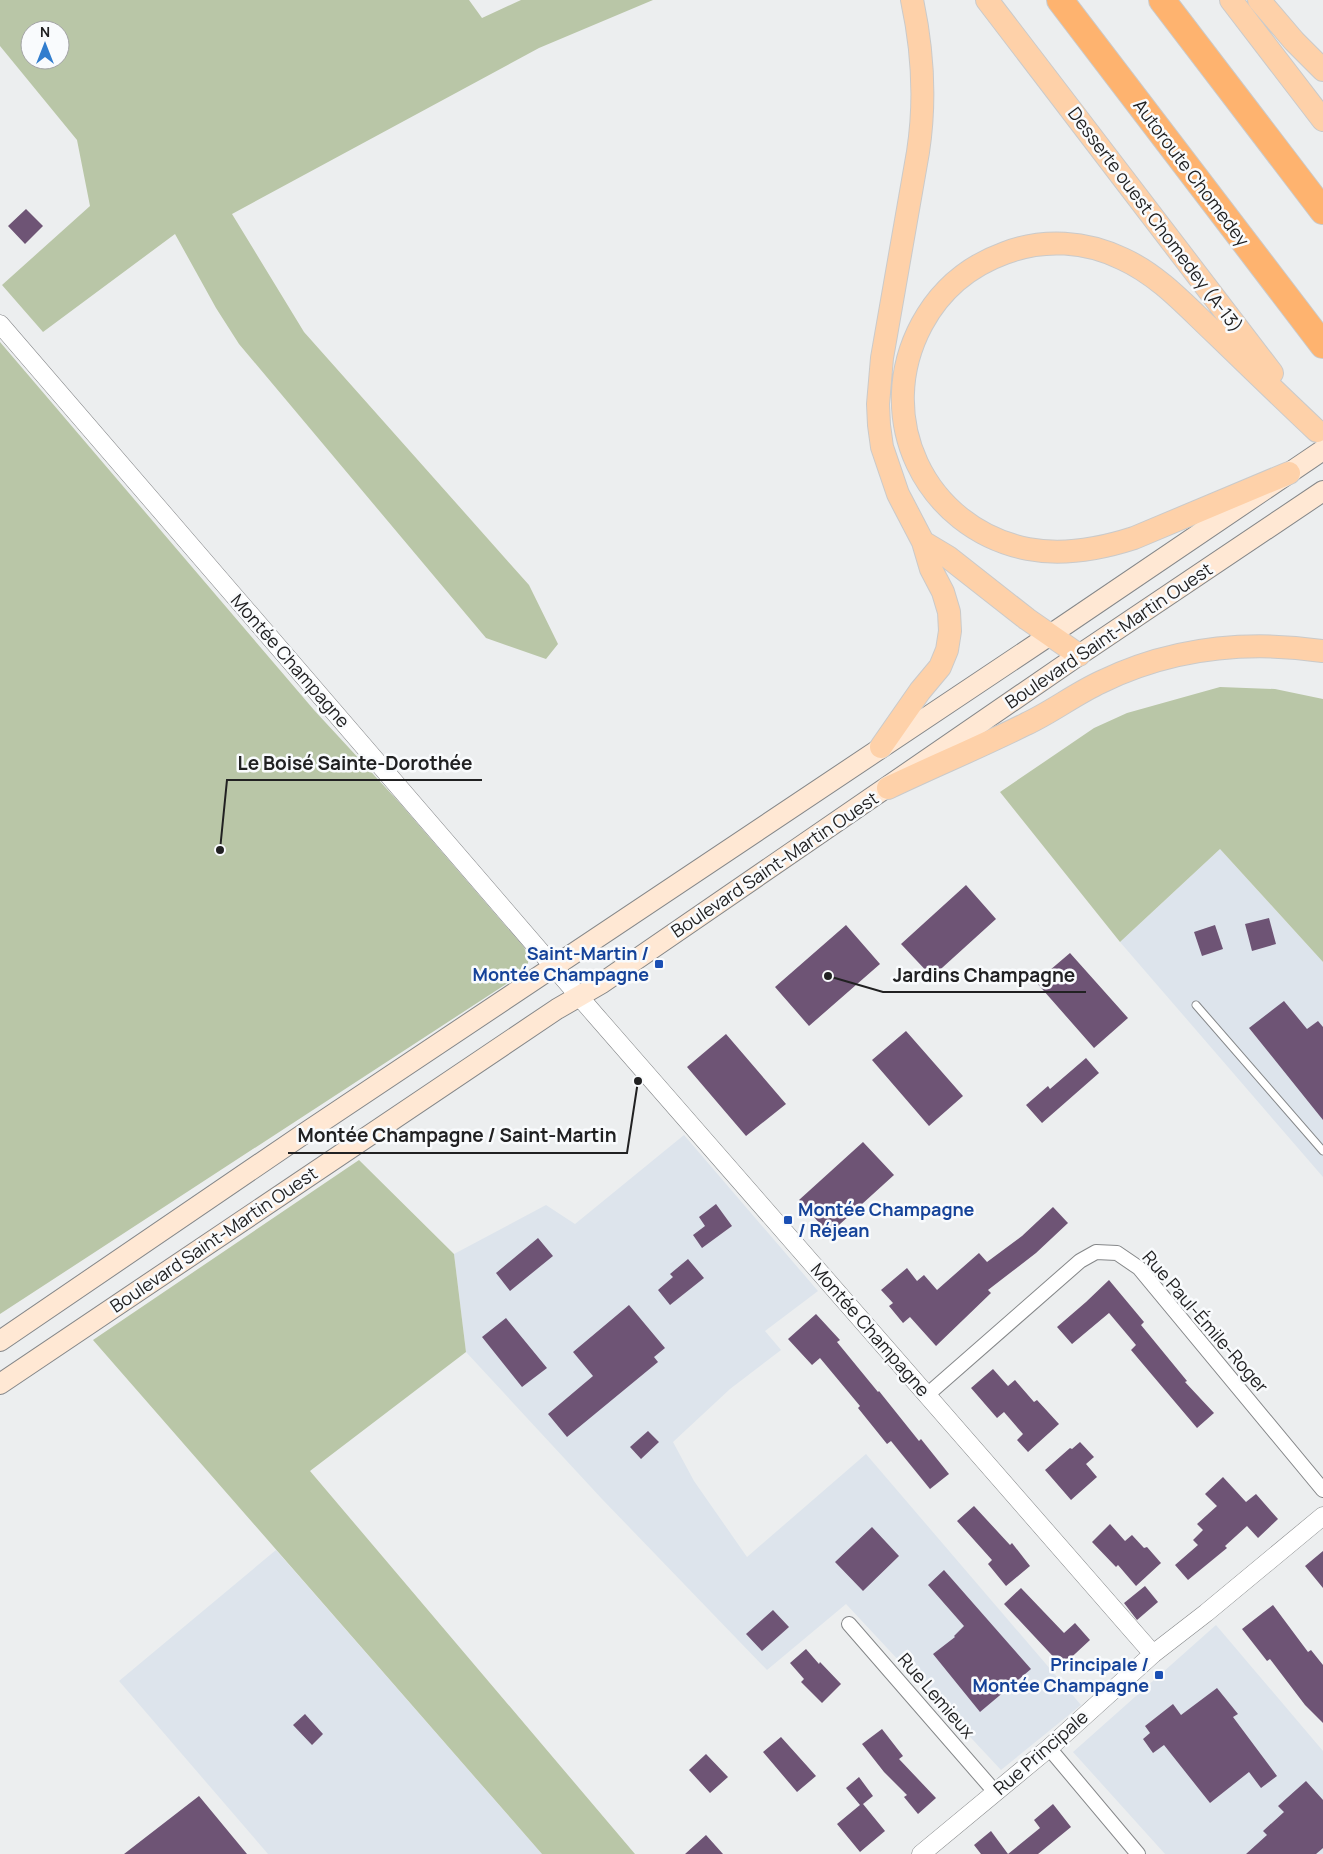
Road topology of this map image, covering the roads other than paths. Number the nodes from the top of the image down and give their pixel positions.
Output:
1 (912, 0) edge
2 (987, 0) edge
3 (1060, 0) edge
4 (1162, 0) edge
5 (1231, 0) edge
6 (1259, 0) edge
7 (1323, 70) edge
8 (1323, 120) edge
9 (1323, 211) edge
10 (0, 324) edge
11 (1323, 345) edge
12 (1321, 440) edge
13 (1289, 472) junction
14 (1316, 496) edge
15 (923, 542) junction
16 (1050, 635) junction
17 (1323, 651) edge
18 (1079, 655) junction
19 (881, 747) junction
20 (888, 788) junction
21 (554, 966) junction
22 (579, 996) junction
23 (1196, 1005) dead end
24 (1323, 1151) edge
25 (0, 1340) edge
26 (0, 1384) edge
27 (927, 1396) junction
28 (1323, 1490) edge
29 (1323, 1516) edge
30 (849, 1624) dead end
31 (1153, 1654) junction
32 (1049, 1748) junction
33 (995, 1792) junction
34 (920, 1854) edge
35 (1138, 1854) edge

1 - 15 main road
2 - 12 main road, Desserte ouest Chomedey (A-13)
3 - 11 highway, Autoroute Chomedey
4 - 9 highway
5 - 8 main road
6 - 7 main road
10 - 21 street, Montée Champagne
12 - 13 main road, Boulevard Saint-Martin Ouest
12 - 13 main road
13 - 16 main road, Boulevard Saint-Martin Ouest
14 - 18 main road, Boulevard Saint-Martin Ouest
15 - 16 main road
15 - 19 main road
16 - 18 main road
16 - 19 main road, Boulevard Saint-Martin Ouest
17 - 20 main road
18 - 20 main road, Boulevard Saint-Martin Ouest
19 - 21 main road, Boulevard Saint-Martin Ouest
20 - 22 main road, Boulevard Saint-Martin Ouest
21 - 22 street, Montée Champagne
21 - 25 main road, Boulevard Saint-Martin Ouest
22 - 26 main road, Boulevard Saint-Martin Ouest
22 - 27 street, Montée Champagne
23 - 24 lane
27 - 28 street, Rue Paul-Émile-Roger
27 - 31 street, Montée Champagne
29 - 31 street, Rue Principale
30 - 33 street, Rue Lemieux
31 - 32 street, Rue Principale
32 - 33 street, Rue Principale
32 - 35 street
33 - 34 street, Rue Principale

